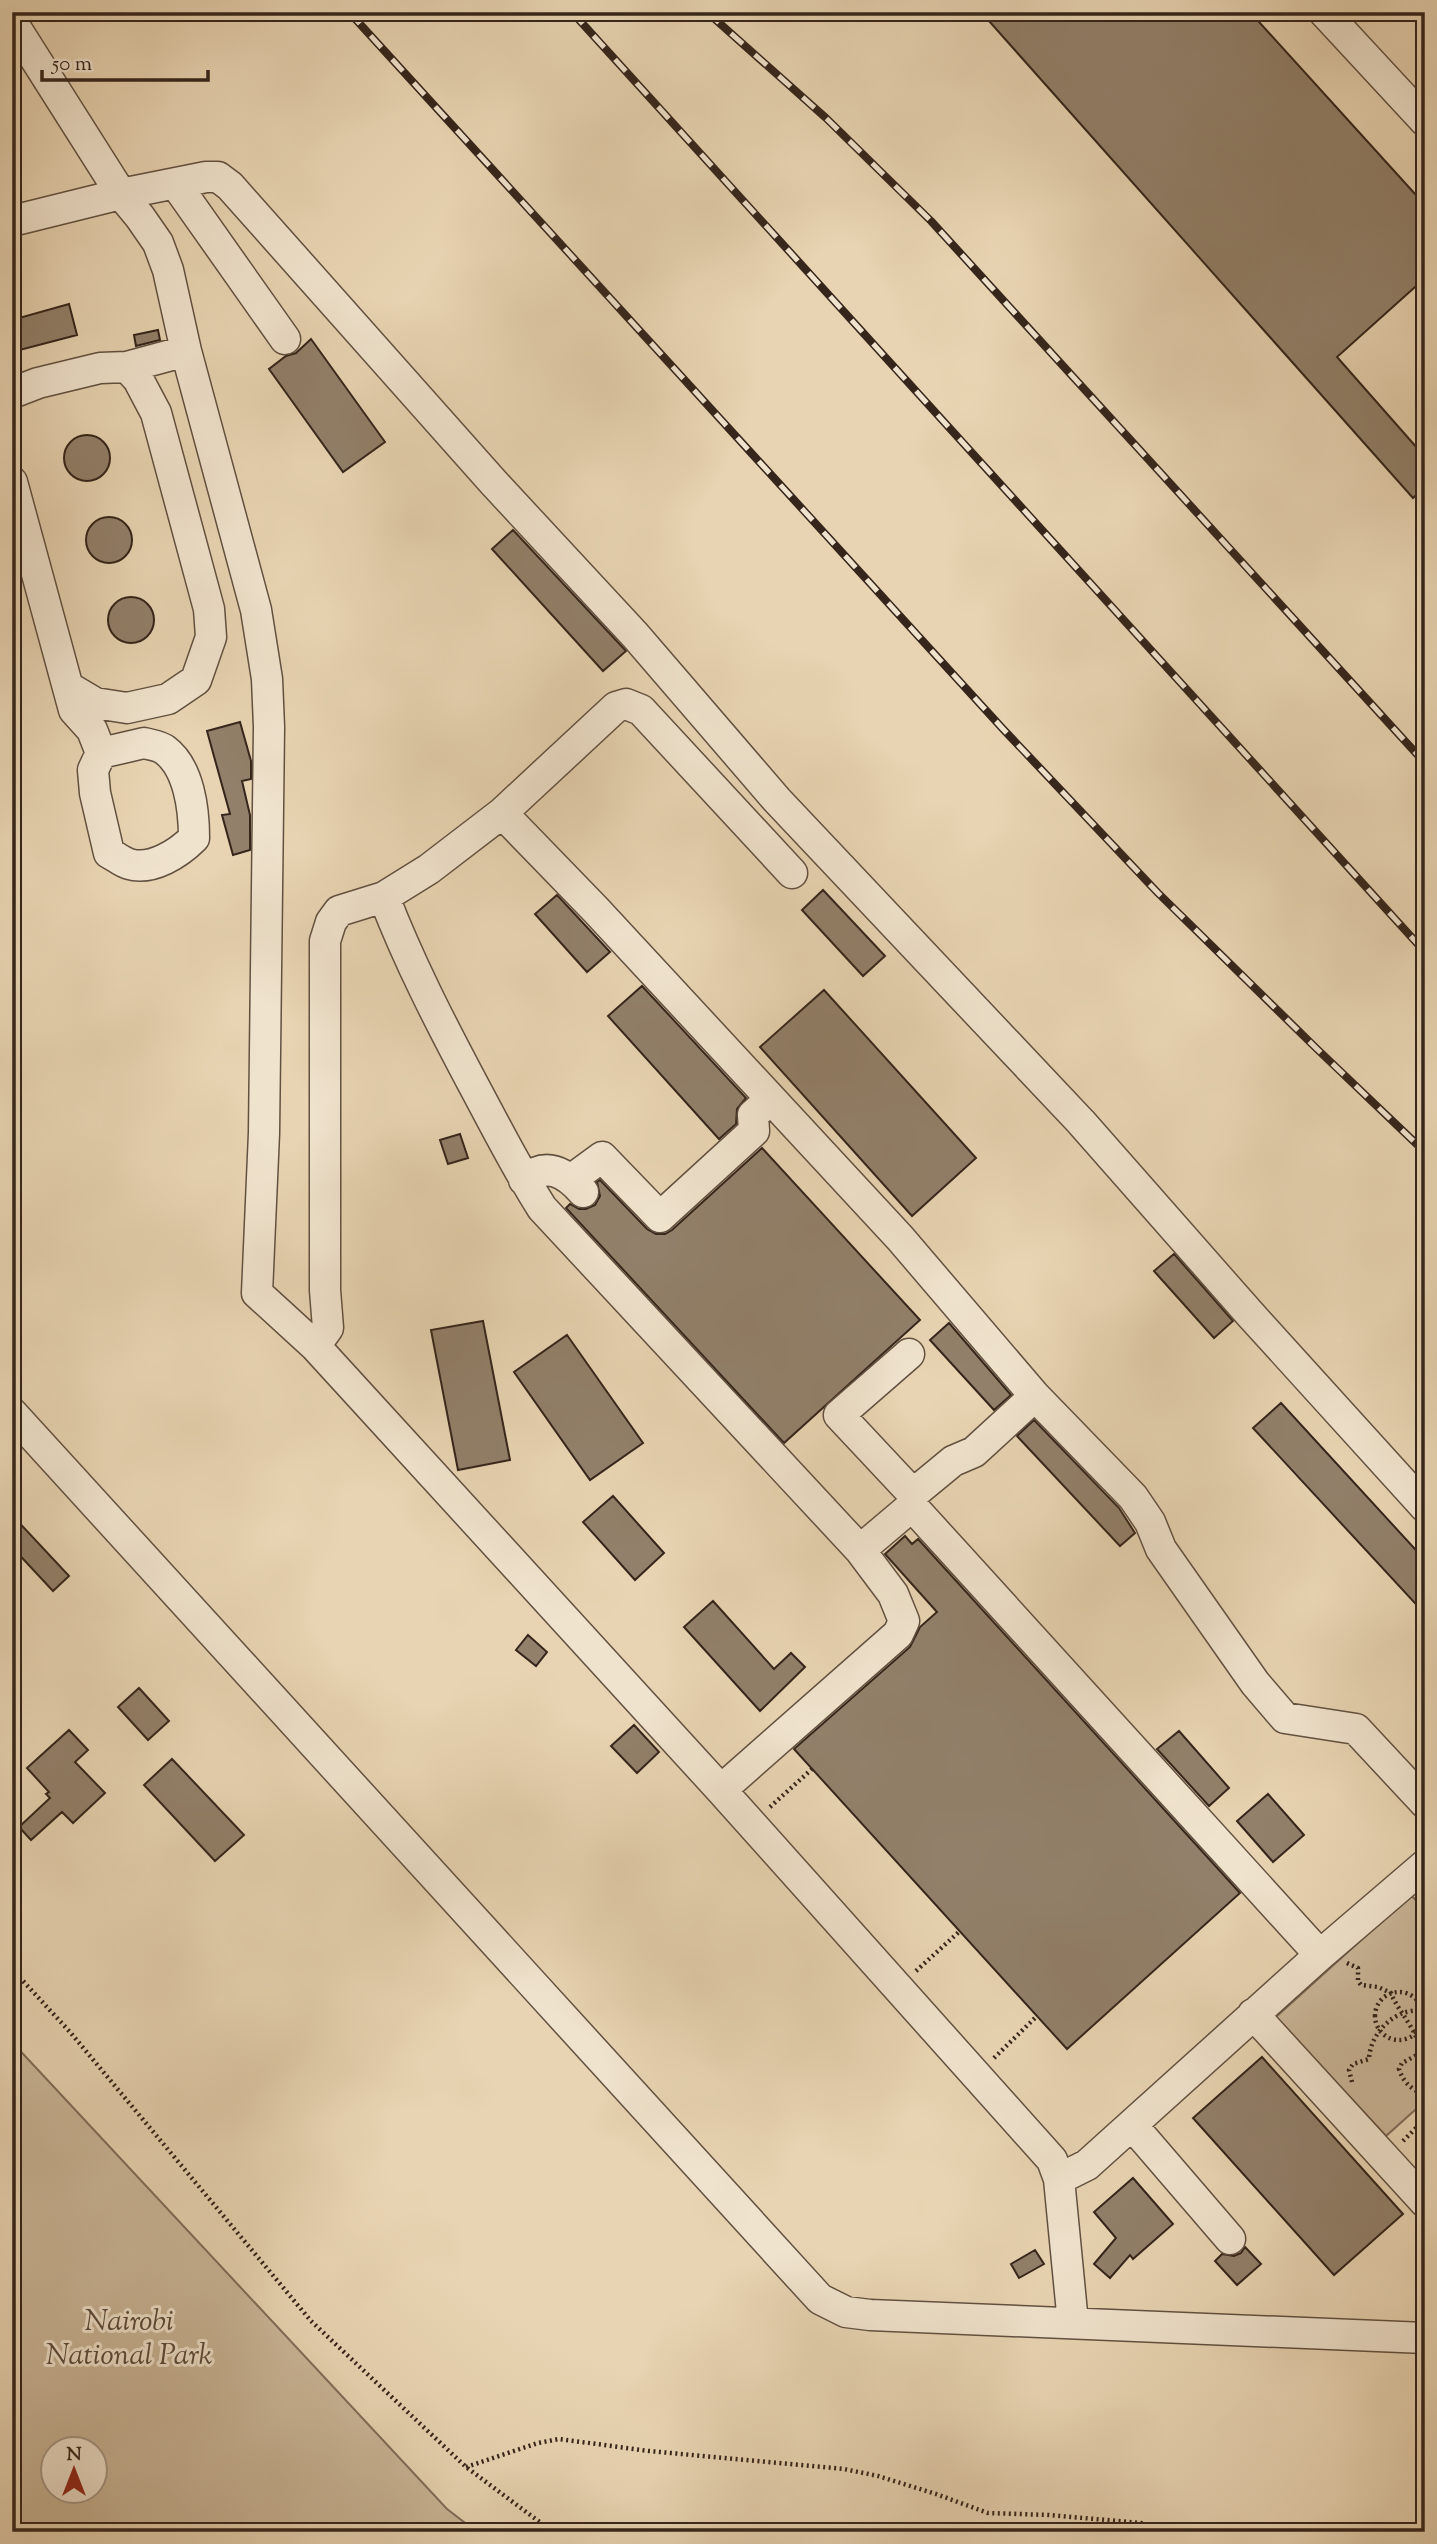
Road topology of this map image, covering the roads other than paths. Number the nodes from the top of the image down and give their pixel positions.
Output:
1 (1324, 12) edge
2 (12, 22) edge
3 (1425, 121) edge
4 (175, 183) junction
5 (121, 194) junction
6 (12, 221) edge
7 (285, 339) dead end
8 (187, 351) junction
9 (127, 367) junction
10 (12, 393) edge
11 (12, 482) edge
12 (68, 687) junction
13 (101, 753) dead end
14 (502, 813) junction
15 (792, 873) dead end
16 (384, 897) junction
17 (771, 1099) junction
18 (524, 1180) junction
19 (315, 1346) junction
20 (909, 1354) dead end
21 (1035, 1396) junction
22 (12, 1413) edge
23 (913, 1500) junction
24 (1425, 1507) edge
25 (860, 1550) junction
26 (721, 1790) junction
27 (1425, 1803) edge
28 (1420, 1878) edge
29 (1324, 1951) junction
30 (1253, 2014) junction
31 (1132, 2125) junction
32 (1059, 2179) junction
33 (1425, 2202) edge
34 (1230, 2239) dead end
35 (1073, 2323) junction
36 (1425, 2338) edge

1 - 3 lane
2 - 5 lane
4 - 5 lane
4 - 7 lane
4 - 24 lane
5 - 6 lane
5 - 8 lane
8 - 9 lane
8 - 19 lane
9 - 10 lane
9 - 12 lane
11 - 12 lane
12 - 13 lane
14 - 15 lane
14 - 16 lane
14 - 17 lane
16 - 18 lane
16 - 19 lane
17 - 18 lane
17 - 21 lane
18 - 25 lane
19 - 26 lane
20 - 23 lane
21 - 23 lane
21 - 27 lane
22 - 35 lane
23 - 25 lane
23 - 29 lane
25 - 26 lane
26 - 32 lane
28 - 29 lane
29 - 30 lane
30 - 31 lane
30 - 33 lane
31 - 32 lane
31 - 34 lane
32 - 35 lane
35 - 36 lane

